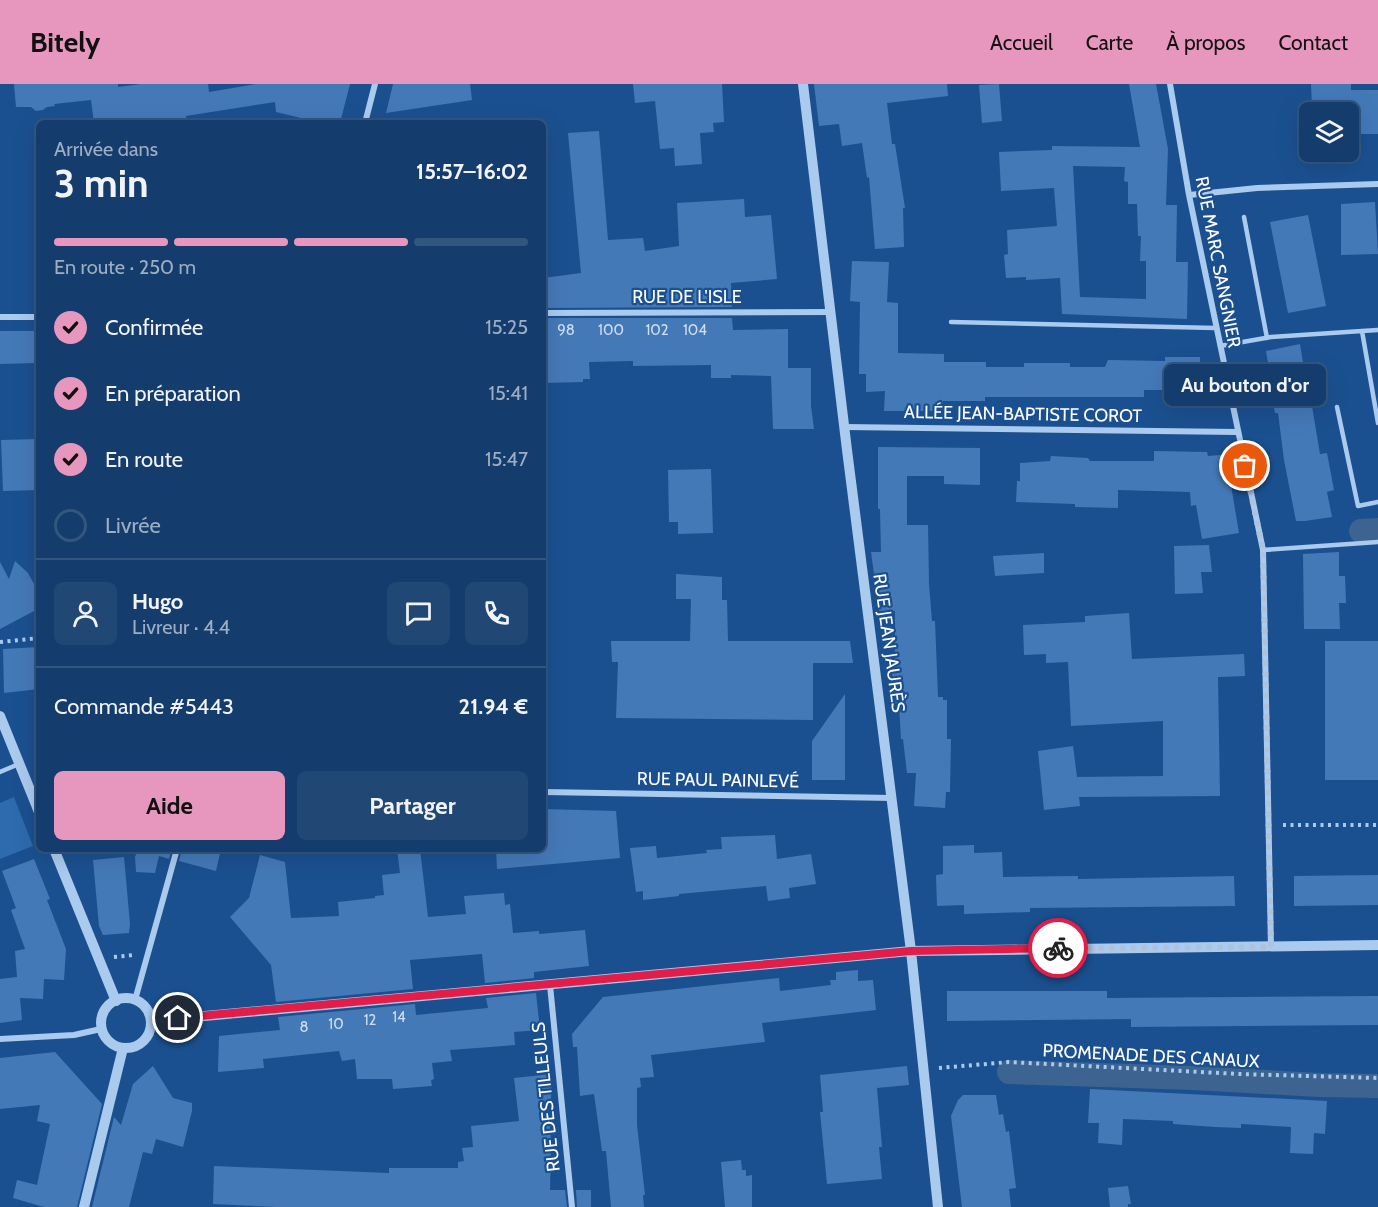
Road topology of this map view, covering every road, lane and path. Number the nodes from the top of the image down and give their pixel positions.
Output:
1 (375, 84) edge
2 (802, 84) edge
3 (1170, 84) edge
4 (366, 120) edge
5 (1378, 184) edge
6 (1189, 195) junction
7 (1244, 217) dead end
8 (831, 312) junction
9 (546, 313) edge
10 (36, 316) edge
11 (0, 317) edge
12 (951, 322) dead end
13 (1216, 328) junction
14 (1378, 330) edge
15 (1362, 331) junction
16 (1267, 338) junction
17 (1220, 346) junction
18 (1337, 407) dead end
19 (1378, 423) edge
20 (845, 427) junction
21 (1238, 432) junction
22 (1378, 502) edge
23 (1378, 542) edge
24 (1263, 550) junction
25 (36, 638) edge
26 (0, 642) edge
27 (0, 716) edge
28 (20, 764) junction
29 (0, 772) edge
30 (33, 784) edge
31 (546, 792) edge
32 (893, 798) junction
33 (1269, 825) junction
34 (1378, 825) edge
35 (55, 852) edge
36 (176, 852) edge
37 (1378, 945) edge
38 (1271, 947) junction
39 (150, 948) junction
40 (911, 951) junction
41 (98, 958) junction
42 (550, 985) junction
43 (116, 1000) junction
44 (135, 1000) junction
45 (151, 1021) junction
46 (101, 1029) junction
47 (0, 1039) edge
48 (123, 1048) junction
49 (924, 1068) junction
50 (1378, 1078) edge
51 (84, 1207) edge
52 (572, 1207) edge
53 (939, 1207) edge

1 - 4 street
2 - 8 street, RUE JEAN JAURÈS
3 - 6 street, RUE MARC SANGNIER
5 - 6 street
6 - 13 street, RUE MARC SANGNIER
7 - 16 lane
8 - 9 street, RUE DE L'ISLE
8 - 20 street, RUE JEAN JAURÈS
10 - 11 street
12 - 13 lane
13 - 17 street, RUE MARC SANGNIER
14 - 15 lane
15 - 16 lane
15 - 19 lane
16 - 17 lane
17 - 21 street, RUE MARC SANGNIER
18 - 22 lane
20 - 21 street, ALLÉE JEAN-BAPTISTE COROT
20 - 32 street, RUE JEAN JAURÈS
21 - 24 street, RUE MARC SANGNIER
23 - 24 lane
24 - 33 street, RUE MARC SANGNIER
25 - 26 path
27 - 28 street
28 - 29 lane
28 - 30 street
31 - 32 street, RUE PAUL PAINLEVÉ
32 - 40 street, RUE JEAN JAURÈS
33 - 34 path
33 - 38 street, RUE MARC SANGNIER
35 - 41 street
36 - 39 street
37 - 38 street
38 - 40 street
39 - 41 path
39 - 44 street
40 - 42 street
40 - 49 street, RUE JEAN JAURÈS
41 - 43 street
42 - 45 street
42 - 52 street, RUE DES TILLEULS
43 - 44 street
43 - 46 street
44 - 45 street
45 - 48 street
46 - 47 street
46 - 48 street
48 - 51 street
49 - 50 path, PROMENADE DES CANAUX
49 - 53 street, RUE JEAN JAURÈS

